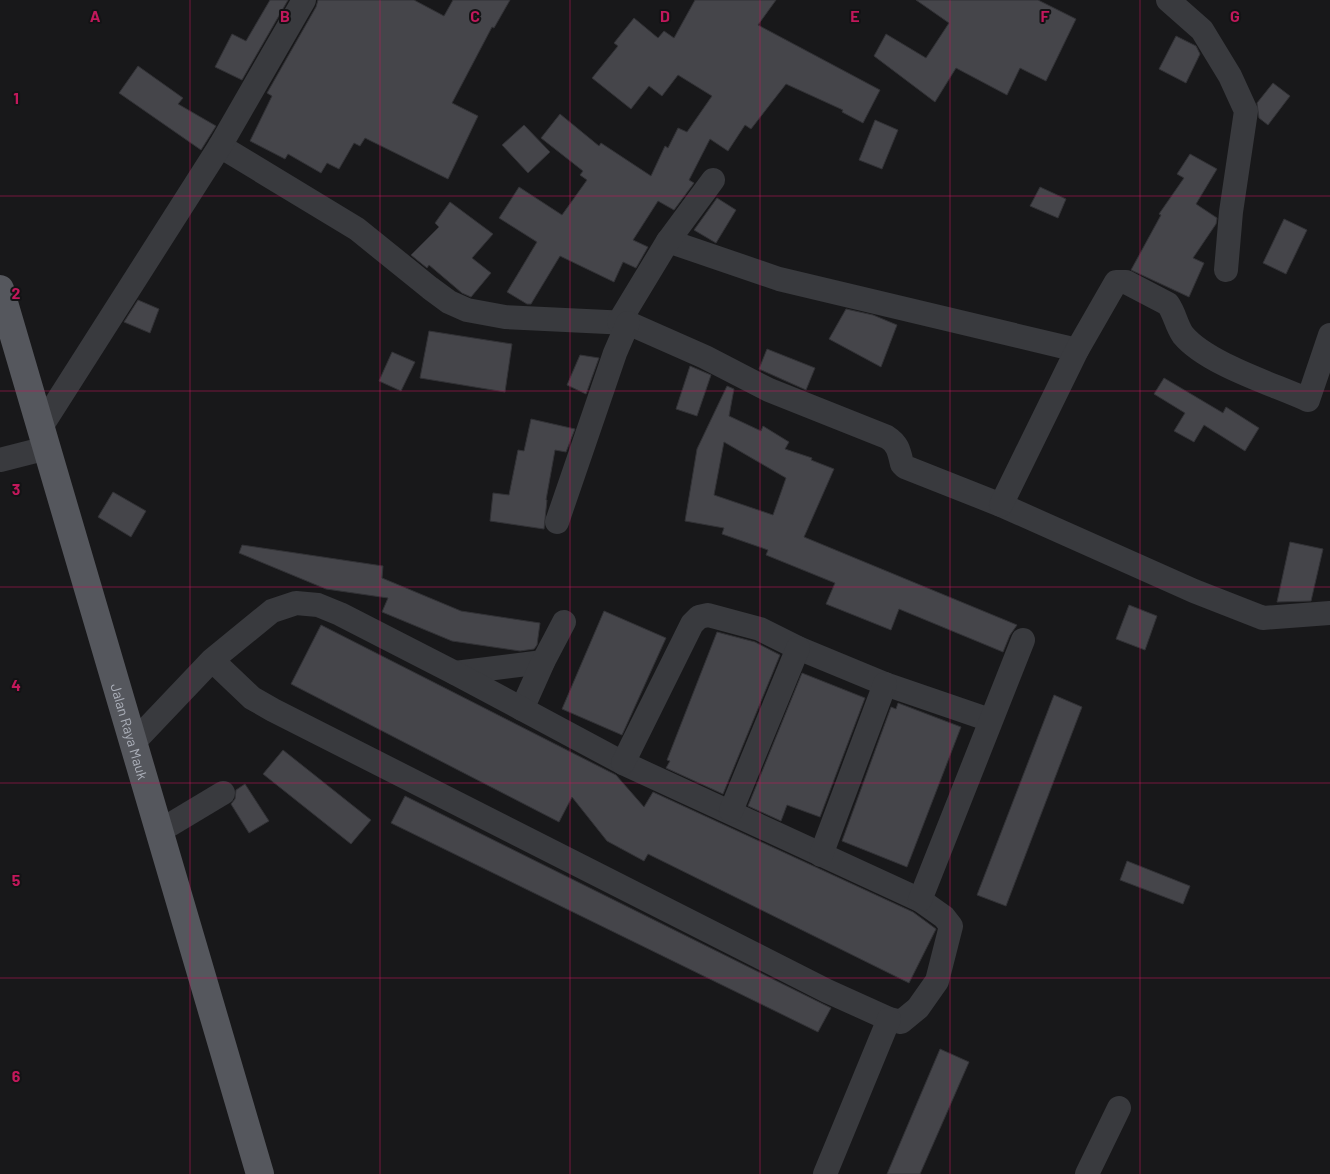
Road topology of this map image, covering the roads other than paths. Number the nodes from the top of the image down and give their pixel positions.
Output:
1 (304, 0) edge
2 (1168, 0) edge
3 (220, 146) junction
4 (713, 180) dead end
5 (668, 241) junction
6 (1226, 270) dead end
7 (0, 288) edge
8 (624, 322) junction
9 (1330, 335) edge
10 (1077, 350) junction
11 (44, 437) junction
12 (0, 460) edge
13 (1001, 505) junction
14 (558, 522) dead end
15 (1330, 613) edge
16 (564, 622) dead end
17 (1023, 640) dead end
18 (798, 648) junction
19 (212, 660) junction
20 (543, 662) junction
21 (455, 673) junction
22 (885, 684) junction
23 (522, 709) junction
24 (990, 720) junction
25 (135, 741) junction
26 (623, 763) junction
27 (223, 793) dead end
28 (731, 811) junction
29 (158, 832) junction
30 (821, 855) junction
31 (920, 900) junction
32 (889, 1019) junction
33 (1119, 1108) dead end
34 (260, 1174) edge
35 (825, 1174) edge
36 (1087, 1174) edge

1 - 3 street
2 - 6 street
3 - 8 street
3 - 11 street
4 - 5 street
5 - 8 street
5 - 10 street
7 - 11 main road, Jalan Raya Mauk
8 - 13 street
8 - 14 street
9 - 10 street
10 - 13 street
11 - 12 street
11 - 25 main road, Jalan Raya Mauk
13 - 15 street
16 - 20 street
17 - 24 street
18 - 22 street
18 - 26 street
18 - 28 street
19 - 21 street
19 - 25 street
19 - 32 street
20 - 21 street
20 - 23 street
21 - 23 street
22 - 24 street
22 - 30 street
23 - 26 street
24 - 31 street
25 - 29 main road, Jalan Raya Mauk
26 - 28 street
27 - 29 street
28 - 30 street
29 - 34 main road, Jalan Raya Mauk
30 - 31 street
31 - 32 street
32 - 35 street
33 - 36 street

